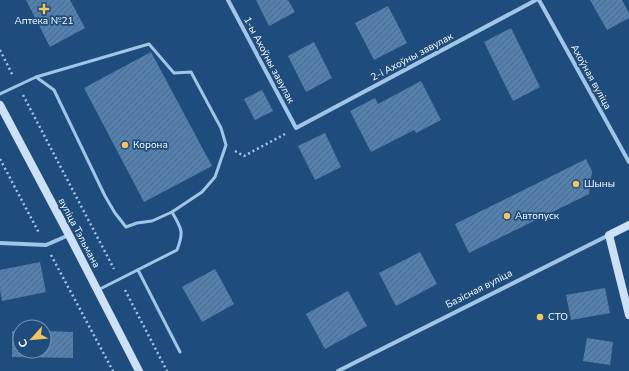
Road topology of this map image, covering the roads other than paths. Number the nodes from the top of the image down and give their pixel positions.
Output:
1 (228, 0) edge
2 (537, 0) edge
3 (36, 77) junction
4 (0, 94) edge
5 (0, 105) edge
6 (296, 128) joint
7 (629, 162) edge
8 (172, 212) junction
9 (629, 225) edge
10 (69, 235) junction
11 (609, 235) junction
12 (0, 243) edge
13 (138, 270) junction
14 (98, 290) junction
15 (629, 315) edge
16 (180, 352) dead end
17 (139, 371) edge
18 (338, 371) edge

1 - 6 street, 1-ы Ахоўны завулак
2 - 6 street, 2-і Ахоўны завулак
2 - 7 street, Ахоўная вуліца
3 - 4 lane
3 - 8 lane
3 - 8 lane
5 - 10 main road, вуліца Тэльмана
8 - 13 lane
9 - 11 main road, Базісная вуліца
10 - 12 street
10 - 14 main road, вуліца Тэльмана
11 - 15 main road
11 - 18 street, Базісная вуліца
13 - 14 lane
13 - 16 lane
14 - 17 main road, вуліца Тэльмана

